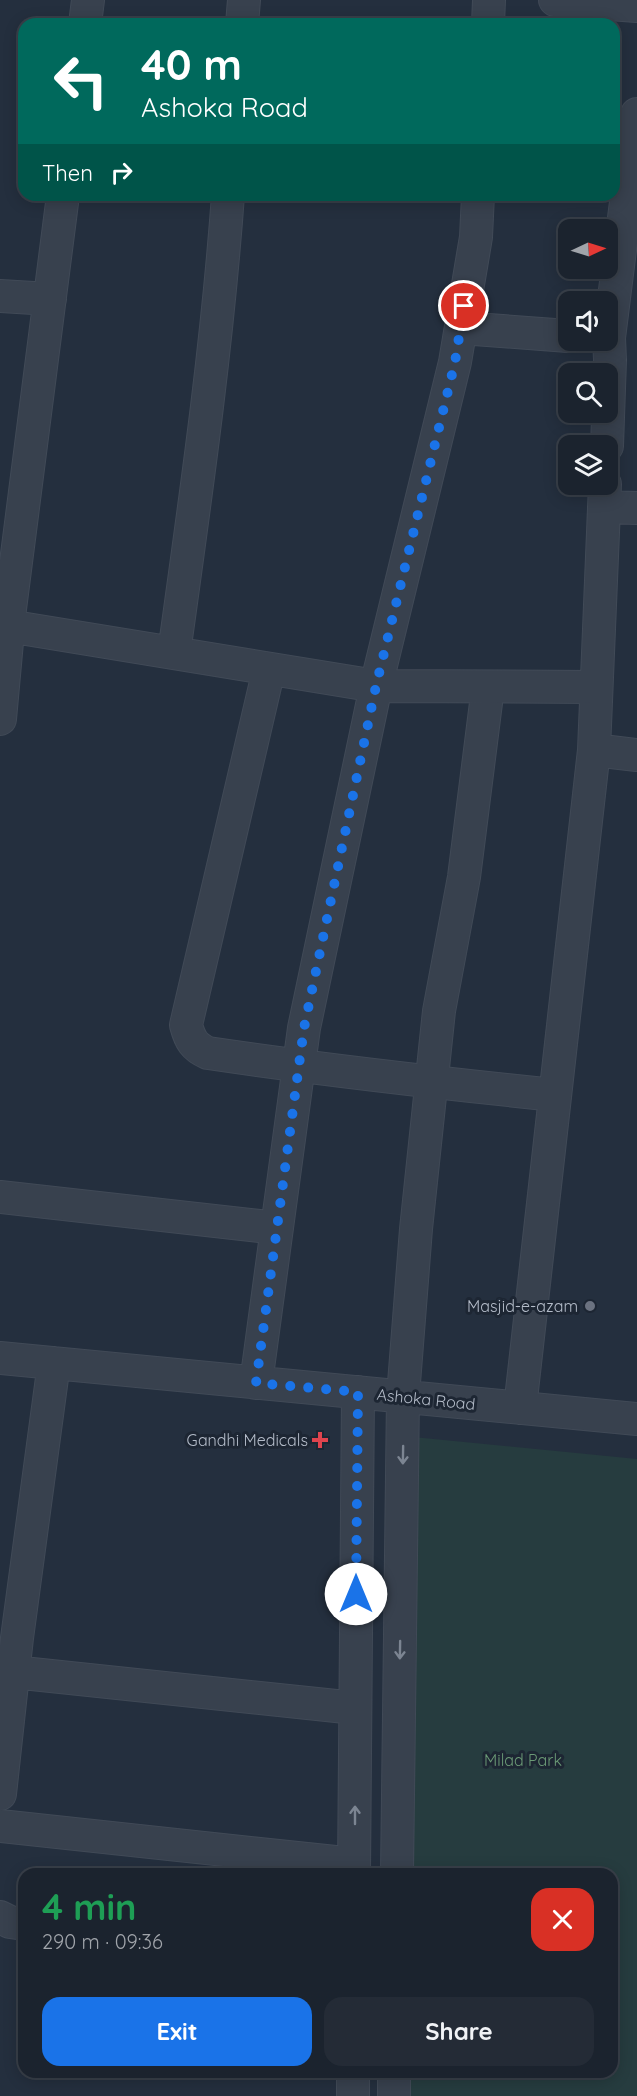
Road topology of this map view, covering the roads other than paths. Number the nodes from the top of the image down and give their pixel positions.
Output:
1 (88, 0) edge
2 (244, 0) edge
3 (489, 0) edge
4 (555, 0) edge
5 (637, 6) edge
6 (86, 18) edge
7 (242, 18) edge
8 (488, 18) edge
9 (637, 114) edge
10 (62, 201) edge
11 (228, 201) edge
12 (478, 201) edge
13 (631, 208) edge
14 (0, 297) edge
15 (50, 299) junction
16 (460, 328) junction
17 (618, 331) edge
18 (558, 335) edge
19 (616, 351) edge
20 (608, 435) edge
21 (604, 496) edge
22 (637, 508) edge
23 (6, 614) edge
24 (174, 653) junction
25 (268, 669) junction
26 (376, 686) junction
27 (488, 687) junction
28 (596, 687) junction
29 (0, 719) edge
30 (594, 750) junction
31 (637, 755) edge
32 (299, 1066) junction
33 (431, 1082) junction
34 (555, 1095) junction
35 (0, 1197) edge
36 (277, 1228) junction
37 (0, 1359) edge
38 (54, 1364) junction
39 (256, 1383) junction
40 (358, 1392) junction
41 (403, 1396) junction
42 (520, 1408) junction
43 (637, 1419) edge
44 (8, 1637) edge
45 (13, 1672) junction
46 (355, 1708) junction
47 (0, 1794) edge
48 (0, 1826) edge
49 (346, 1868) edge
50 (354, 1868) edge
51 (397, 1868) edge
52 (0, 1917) edge
53 (18, 1923) edge
54 (353, 2078) edge
55 (394, 2078) edge
56 (353, 2096) edge
57 (394, 2096) edge

1 - 6 street
2 - 7 street
3 - 8 street
4 - 5 street
9 - 13 street
10 - 15 street
11 - 24 street
12 - 16 street
13 - 17 street
14 - 15 street
15 - 23 street
16 - 18 street
16 - 26 street
19 - 20 street
21 - 22 street
21 - 28 street
23 - 24 street
23 - 29 street
24 - 25 street
25 - 26 street
25 - 32 street
26 - 27 street
26 - 32 street
27 - 28 street
27 - 33 street
28 - 30 street
30 - 31 street
30 - 34 street
32 - 33 street
32 - 36 street
33 - 34 street
33 - 41 street
34 - 42 street
35 - 36 street
36 - 39 street
37 - 38 street, Ashoka Road
38 - 39 street, Ashoka Road
38 - 44 street
39 - 40 street, Ashoka Road
40 - 41 street, Ashoka Road
40 - 46 street
41 - 42 street, Ashoka Road
41 -> 51 street
42 - 43 street, Ashoka Road
44 - 45 street
45 - 46 street
45 - 47 street
50 -> 46 street
48 - 49 street
52 - 53 street
54 - 56 street
55 - 57 street

